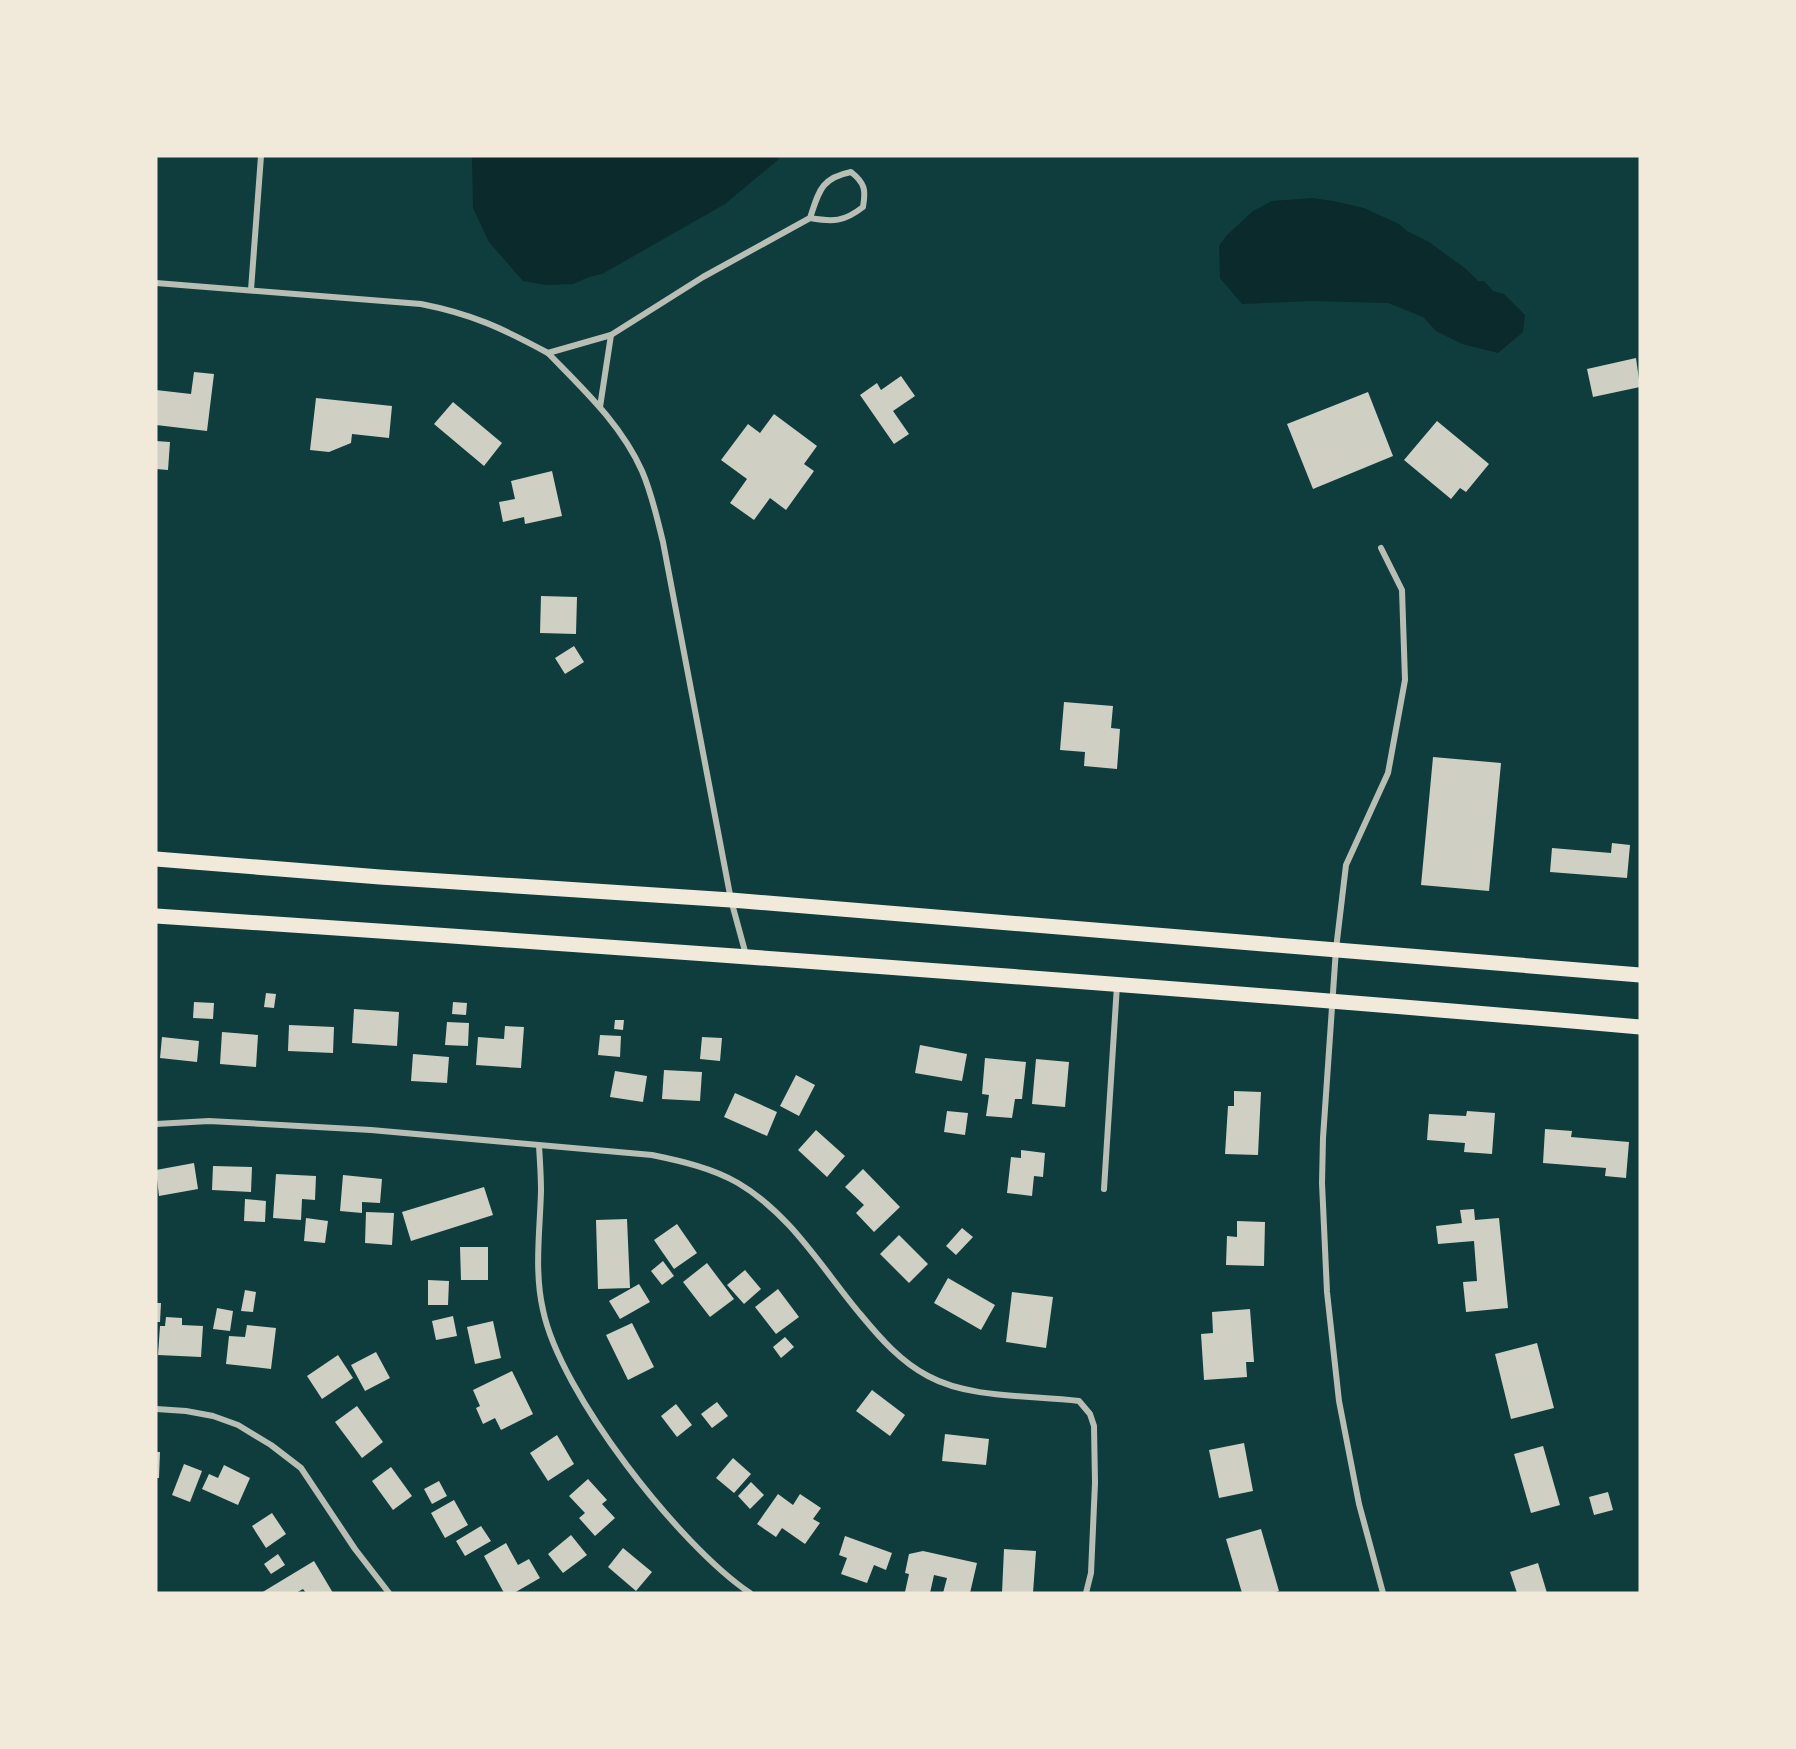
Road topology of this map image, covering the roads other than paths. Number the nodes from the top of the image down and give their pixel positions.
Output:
1 (261, 156) edge
2 (810, 218) junction
3 (156, 283) edge
4 (251, 290) junction
5 (611, 335) junction
6 (548, 353) junction
7 (600, 406) junction
8 (1381, 548) dead end
9 (156, 859) edge
10 (730, 900) junction
11 (156, 916) edge
12 (1336, 949) junction
13 (747, 956) junction
14 (1640, 975) edge
15 (1117, 984) junction
16 (1333, 1000) junction
17 (1640, 1027) edge
18 (156, 1124) edge
19 (539, 1146) junction
20 (1104, 1189) dead end
21 (156, 1409) edge
22 (388, 1593) edge
23 (750, 1593) edge
24 (1086, 1593) edge
25 (1383, 1593) edge

1 - 4 street
2 - 2 street
2 - 5 street
3 - 4 street
4 - 6 street
5 - 6 street
5 - 7 street
6 - 7 street
7 - 10 street
8 - 12 street
9 - 10 main road
10 - 12 main road
10 - 13 street
11 - 13 main road
12 - 14 main road
12 - 16 street
13 - 15 main road
15 - 16 main road
15 - 20 street
16 - 17 main road
16 - 25 street
18 - 19 street
19 - 23 street
19 - 24 street
21 - 22 street

